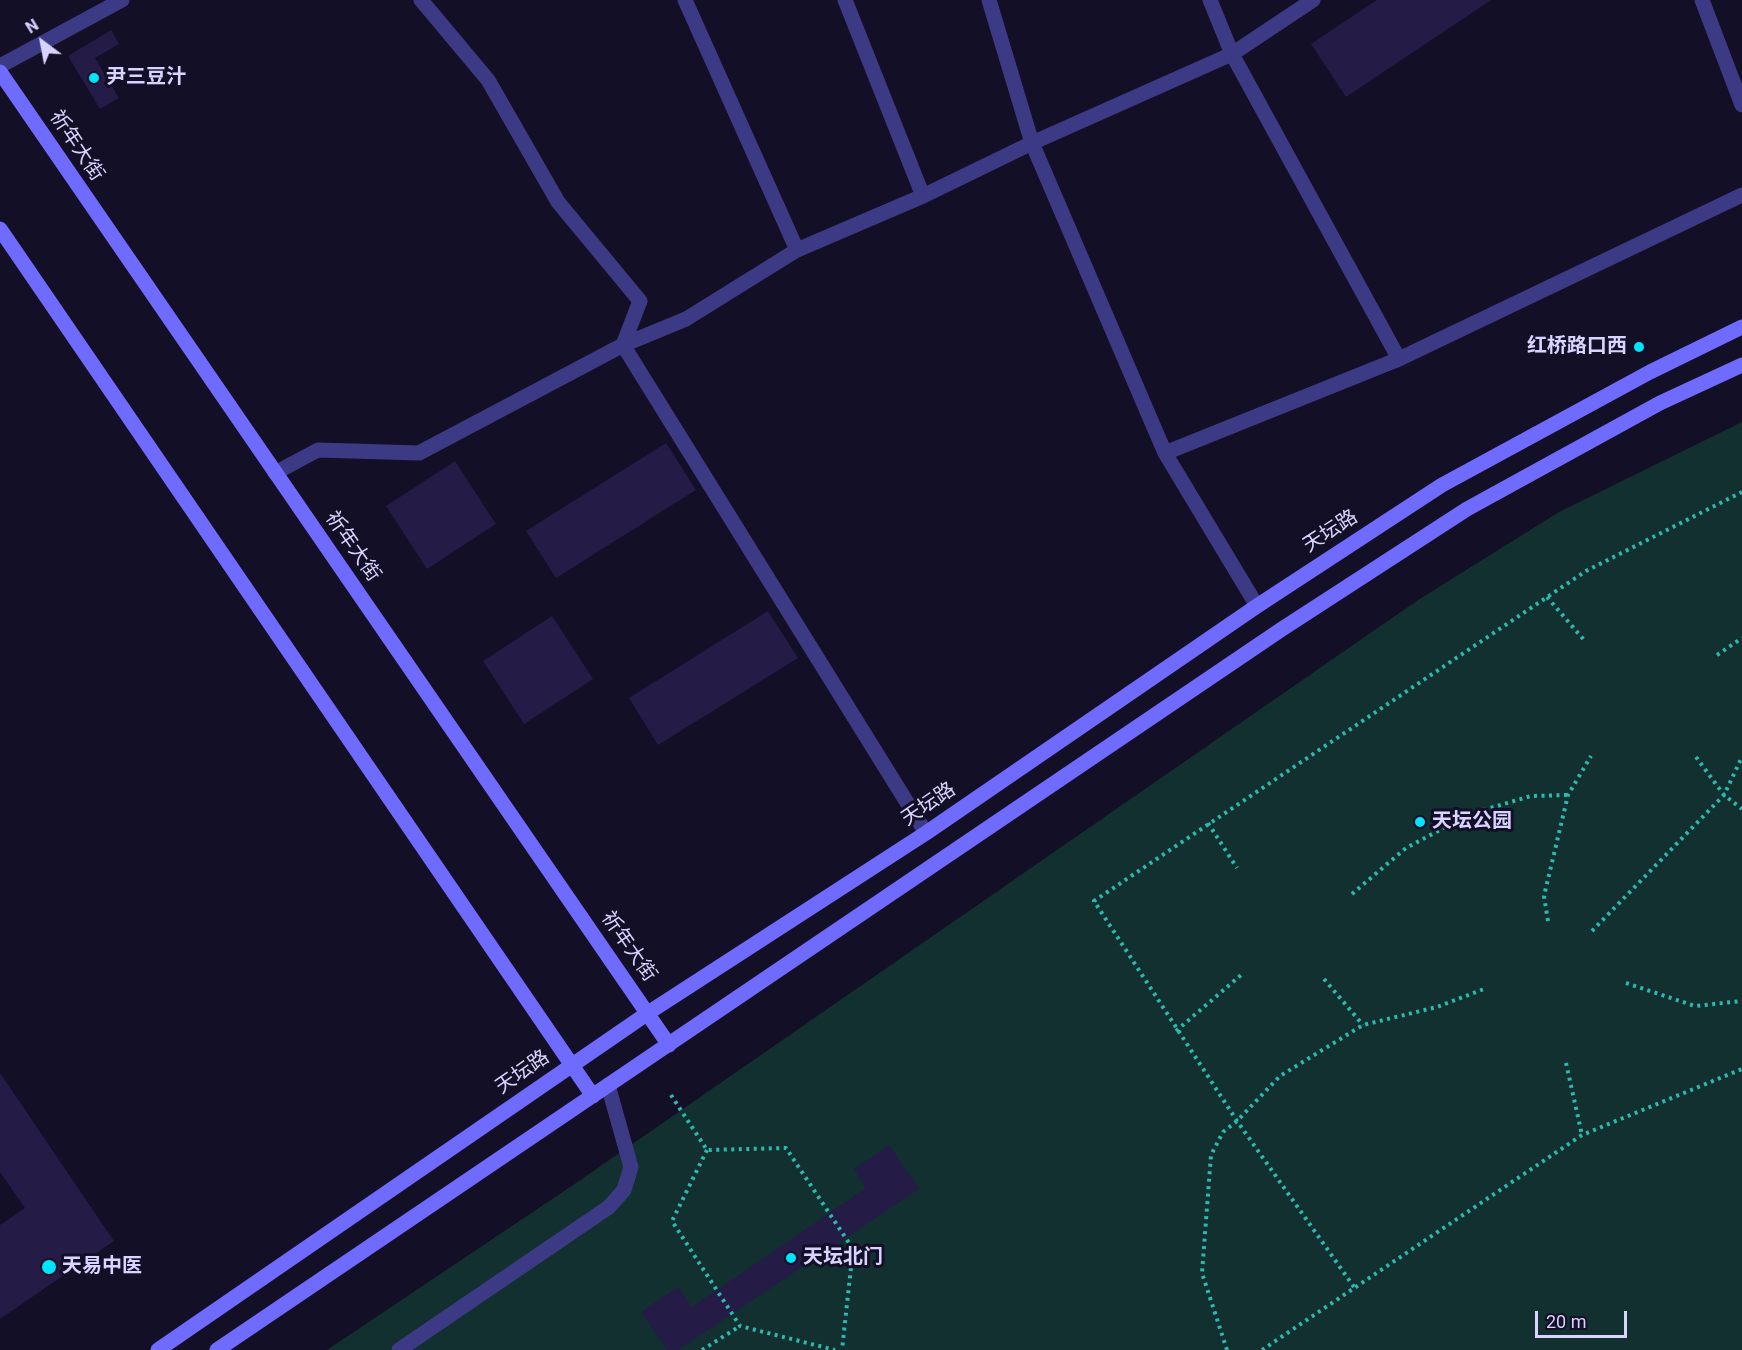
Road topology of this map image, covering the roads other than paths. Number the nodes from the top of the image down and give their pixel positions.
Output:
1 (123, 0) edge
2 (421, 0) edge
3 (685, 0) edge
4 (845, 0) edge
5 (989, 0) edge
6 (1210, 0) edge
7 (1313, 0) edge
8 (1702, 0) edge
9 (1232, 54) junction
10 (0, 66) edge
11 (0, 72) edge
12 (1742, 105) edge
13 (1032, 143) junction
14 (1742, 195) edge
15 (923, 196) junction
16 (0, 229) edge
17 (797, 250) junction
18 (1742, 327) edge
19 (623, 345) junction
20 (1399, 359) junction
21 (1742, 365) edge
22 (1165, 453) junction
23 (275, 473) junction
24 (1257, 606) junction
25 (926, 833) junction
26 (648, 1013) junction
27 (669, 1045) junction
28 (572, 1065) junction
29 (608, 1085) junction
30 (593, 1096) junction
31 (158, 1350) edge
32 (217, 1350) edge
33 (399, 1350) edge

1 - 10 lane
2 - 19 lane
3 - 17 lane
4 - 15 lane
5 - 13 lane
6 - 9 lane
7 - 9 lane
8 - 12 lane
9 - 13 lane
9 - 20 lane
11 - 23 street, 祈年大街
13 - 15 lane
13 - 22 lane
14 - 20 lane
15 - 17 lane
16 - 28 street
17 - 19 lane
18 - 24 street, 天坛路
19 - 23 lane
19 - 25 lane
20 - 22 lane
21 - 27 street
22 - 24 lane
23 - 26 street, 祈年大街
24 - 25 street, 天坛路
25 - 26 street, 天坛路
26 - 27 street, 祈年大街
26 - 28 street, 天坛路
27 - 29 street
28 - 30 street
28 - 31 street, 天坛路
29 - 30 street
29 - 33 lane
30 - 32 street

